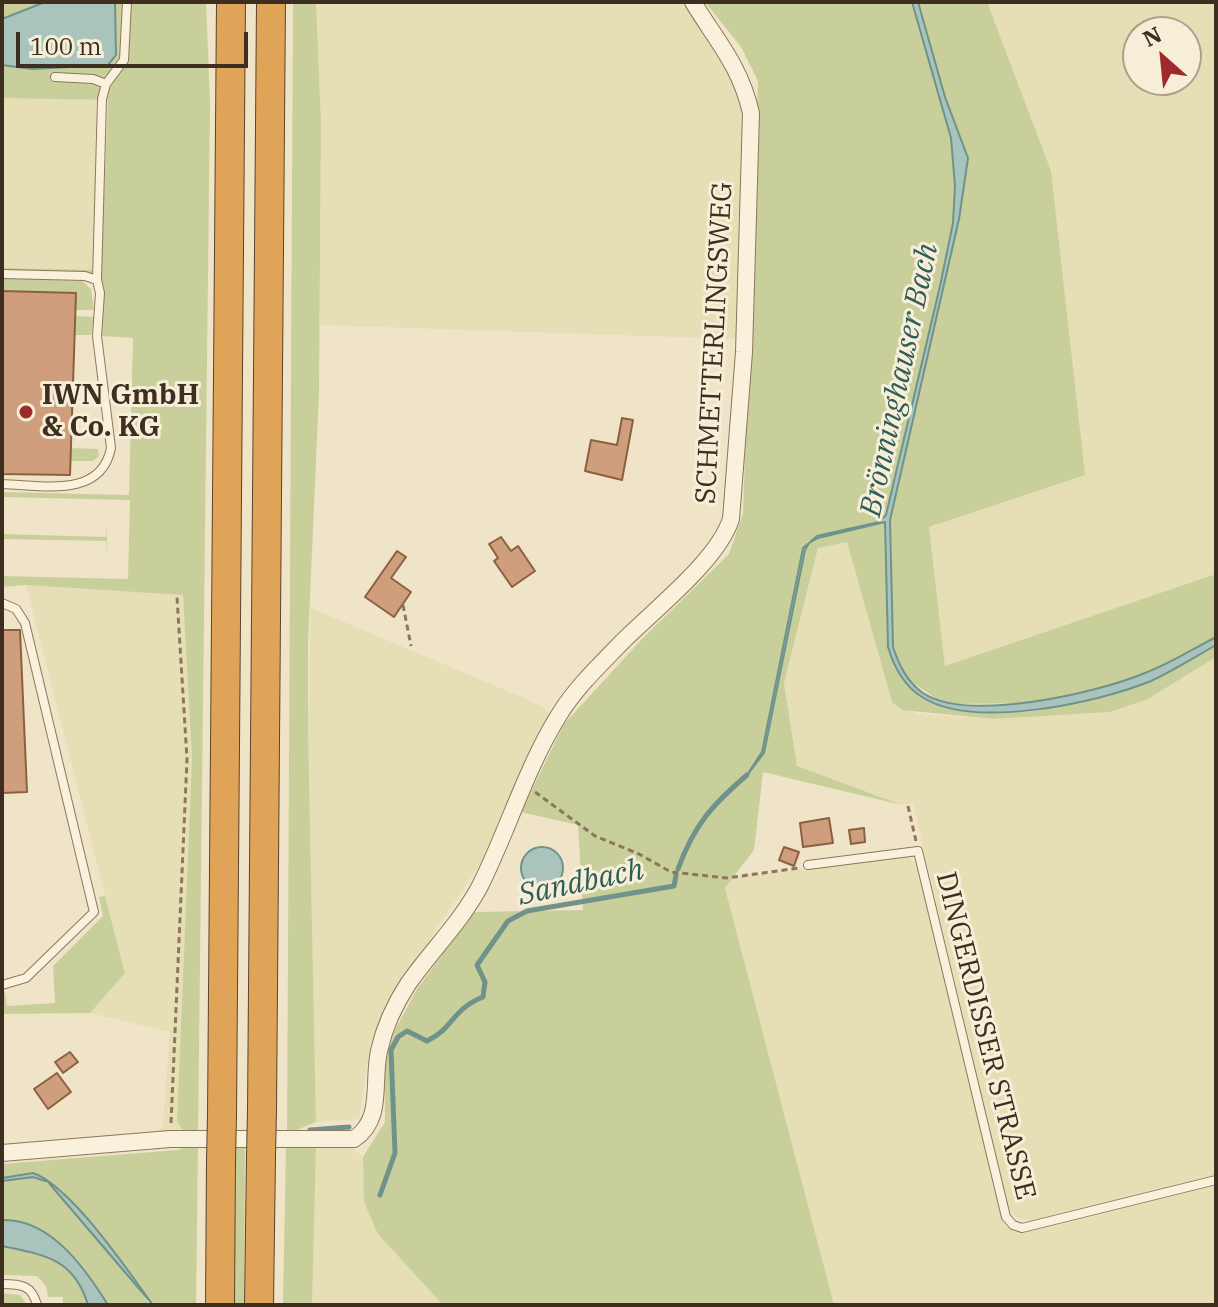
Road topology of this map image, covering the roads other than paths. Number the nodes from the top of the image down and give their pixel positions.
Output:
1 (127, 2) edge
2 (231, 2) edge
3 (271, 2) edge
4 (693, 2) edge
5 (55, 77) dead end
6 (106, 84) junction
7 (2, 274) edge
8 (97, 280) junction
9 (2, 484) edge
10 (2, 603) edge
11 (808, 865) road end
12 (2, 985) edge
13 (2, 1153) edge
14 (1216, 1180) edge
15 (2, 1284) edge
16 (37, 1305) edge
17 (220, 1305) edge
18 (259, 1305) edge

1 - 6 lane
2 - 17 highway, bridge
3 - 18 highway, bridge
4 - 13 street, SCHMETTERLINGSWEG
5 - 6 lane
6 - 8 lane
7 - 8 lane
8 - 9 lane
10 - 12 lane
11 - 14 lane, DINGERDISSER STRASSE
15 - 16 lane

